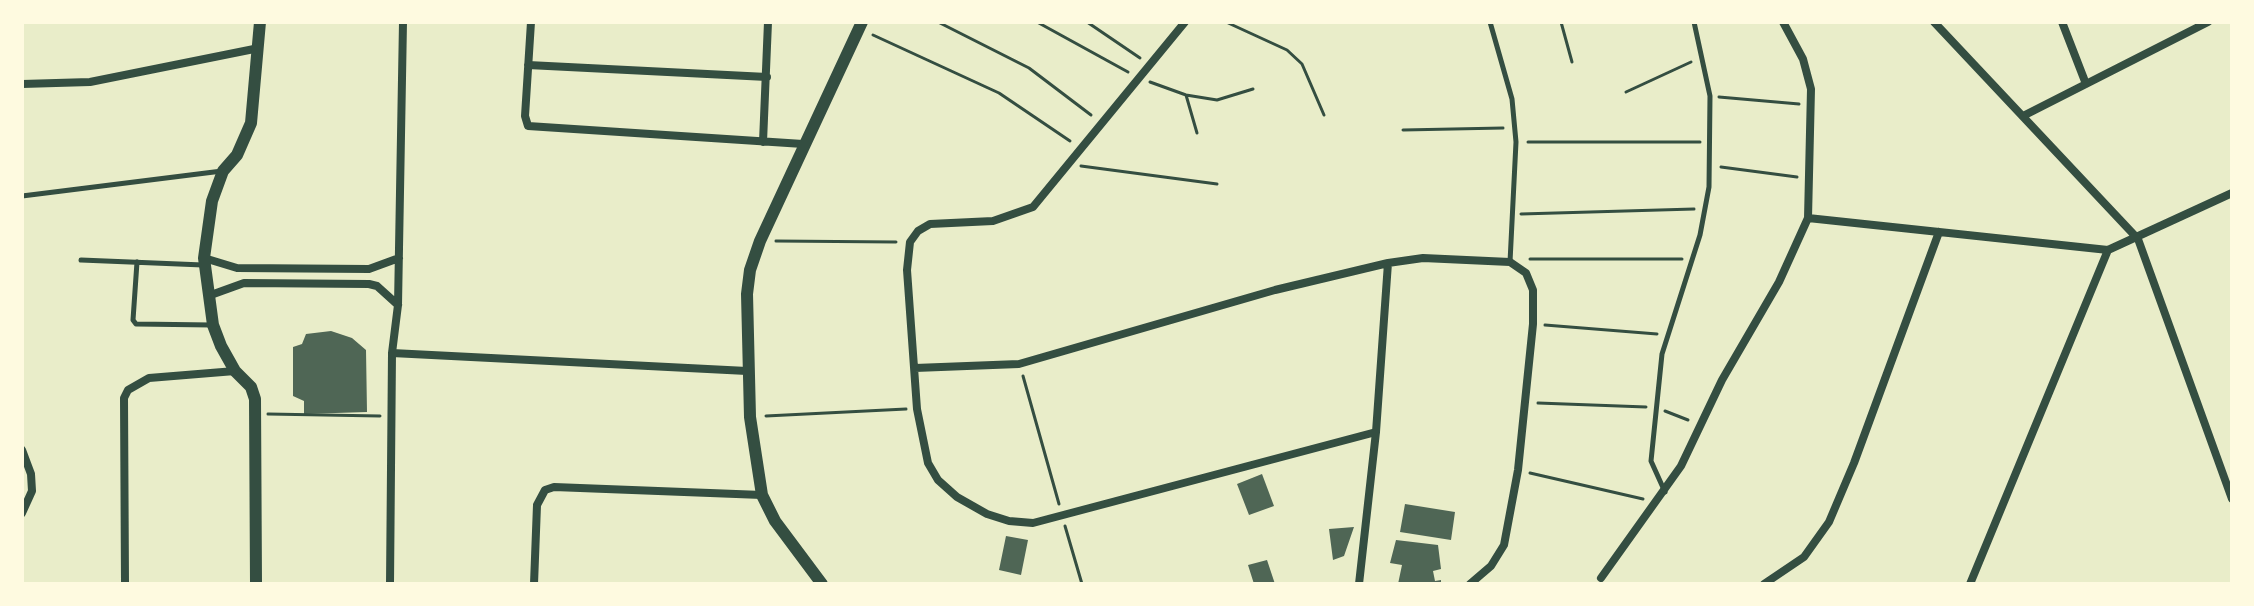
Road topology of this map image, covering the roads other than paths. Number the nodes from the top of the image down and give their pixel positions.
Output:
1 (260, 22) edge
2 (403, 22) edge
3 (531, 22) edge
4 (768, 22) edge
5 (1185, 22) edge
6 (1490, 22) edge
7 (1694, 22) edge
8 (1783, 22) edge
9 (1934, 22) edge
10 (2062, 22) edge
11 (2208, 22) edge
12 (860, 25) edge
13 (259, 48) junction
14 (528, 65) junction
15 (767, 77) junction
16 (22, 84) edge
17 (2086, 84) junction
18 (2023, 116) junction
19 (763, 142) junction
20 (803, 144) junction
21 (223, 171) junction
22 (2232, 193) edge
23 (22, 196) edge
24 (1808, 218) junction
25 (1939, 232) junction
26 (2138, 239) junction
27 (2108, 250) junction
28 (399, 258) junction
29 (81, 260) dead end
30 (1510, 260) junction
31 (137, 262) junction
32 (204, 262) junction
33 (1388, 263) junction
34 (208, 296) junction
35 (398, 305) junction
36 (213, 325) junction
37 (392, 353) junction
38 (915, 368) junction
39 (235, 371) junction
40 (747, 371) junction
41 (1376, 432) junction
42 (22, 450) edge
43 (1665, 492) junction
44 (762, 495) junction
45 (2232, 499) edge
46 (22, 513) edge
47 (1601, 578) dead end
48 (1358, 582) edge
49 (125, 584) edge
50 (256, 584) edge
51 (390, 584) edge
52 (534, 584) edge
53 (822, 584) edge
54 (1470, 584) edge
55 (1764, 584) edge
56 (1970, 584) edge

1 - 13 street
2 - 28 street
3 - 14 street
4 - 15 street
5 - 38 street
6 - 30 lane
7 - 43 lane
8 - 24 street
9 - 18 street
10 - 17 street
11 - 17 street
12 - 20 street
13 - 16 street
13 - 21 street
14 - 15 street
14 - 19 street
15 - 19 street
17 - 18 street
18 - 26 street
19 - 20 street
20 - 40 street
21 - 23 lane
21 - 32 street
22 - 26 street
24 - 25 street
24 - 43 street
25 - 27 street
25 - 55 street
26 - 27 street
26 - 45 street
27 - 56 street
28 - 32 street
28 - 35 street
29 - 31 lane
30 - 33 street
30 - 54 street
31 - 32 lane
31 - 36 lane
32 - 34 street
33 - 38 street
33 - 41 street
34 - 35 street
34 - 36 street
35 - 37 street
36 - 39 street
37 - 40 street
37 - 51 street
38 - 41 street
39 - 49 street
39 - 50 street
40 - 44 street
41 - 48 street
42 - 46 street
43 - 47 street
44 - 52 street
44 - 53 street

